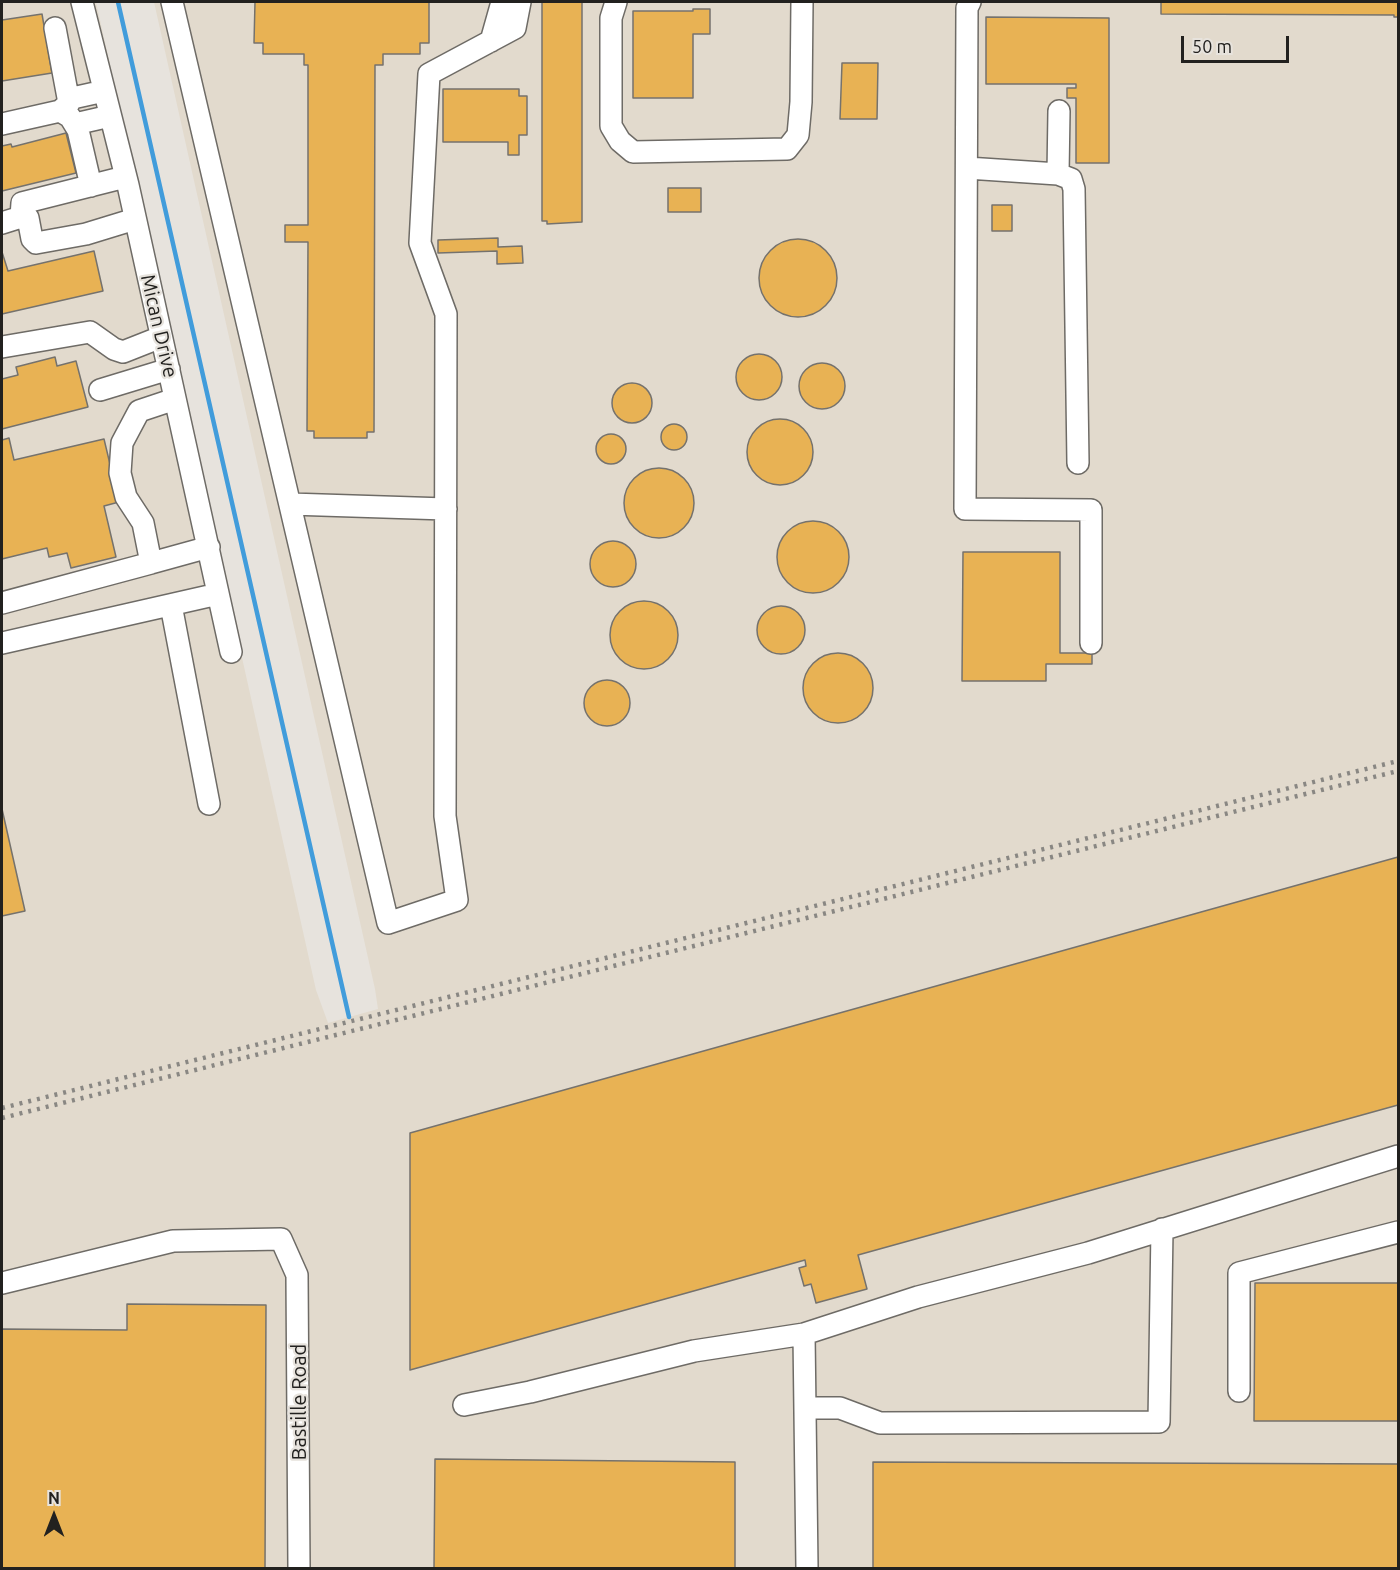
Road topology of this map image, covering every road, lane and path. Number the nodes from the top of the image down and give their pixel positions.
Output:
1 (82, 2) edge
2 (172, 2) edge
3 (502, 2) edge
4 (520, 2) edge
5 (616, 2) edge
6 (802, 2) edge
7 (970, 2) edge
8 (54, 28) dead end
9 (491, 41) junction
10 (104, 91) junction
11 (68, 111) junction
12 (1059, 111) dead end
13 (110, 116) junction
14 (2, 124) edge
15 (966, 168) junction
16 (1058, 174) junction
17 (126, 177) junction
18 (91, 186) junction
19 (22, 214) junction
20 (135, 219) junction
21 (2, 223) edge
22 (161, 337) junction
23 (2, 347) edge
24 (123, 352) junction
25 (169, 369) junction
26 (129, 380) junction
27 (100, 390) dead end
28 (175, 399) junction
29 (1078, 462) dead end
30 (290, 504) junction
31 (446, 509) junction
32 (208, 547) junction
33 (152, 563) junction
34 (218, 594) junction
35 (2, 603) edge
36 (171, 605) junction
37 (2, 642) edge
38 (1091, 643) dead end
39 (231, 652) dead end
40 (209, 804) dead end
41 (1398, 1156) edge
42 (1162, 1229) junction
43 (1398, 1232) edge
44 (2, 1283) edge
45 (804, 1334) junction
46 (1239, 1391) dead end
47 (464, 1405) dead end
48 (806, 1408) junction
49 (299, 1569) edge
50 (807, 1569) edge

1 - 10 street, Mican Drive
2 - 30 street
3 - 9 street
4 - 9 street
5 - 6 street
7 - 15 street
8 - 11 street
9 - 31 street
10 - 11 street
10 - 13 street, Mican Drive
11 - 13 street
11 - 14 street
11 - 18 street
12 - 16 street
13 - 17 street, Mican Drive
15 - 16 street
15 - 38 street
16 - 29 street
17 - 18 street
17 - 20 street, Mican Drive
18 - 19 street
19 - 20 street
19 - 21 street
20 - 22 street, Mican Drive
22 - 24 street
22 - 25 street, Mican Drive
23 - 24 street
24 - 26 street
25 - 26 street
25 - 28 street, Mican Drive
26 - 27 street
28 - 32 street, Mican Drive
28 - 33 street
30 - 31 street
30 - 31 street
32 - 33 street
32 - 34 street, Mican Drive
33 - 35 street
34 - 36 street
34 - 39 street, Mican Drive
36 - 37 street
36 - 40 street
41 - 42 street
42 - 45 street
42 - 48 street
43 - 46 street
44 - 49 street, Bastille Road
45 - 47 street
45 - 48 street
48 - 50 street

